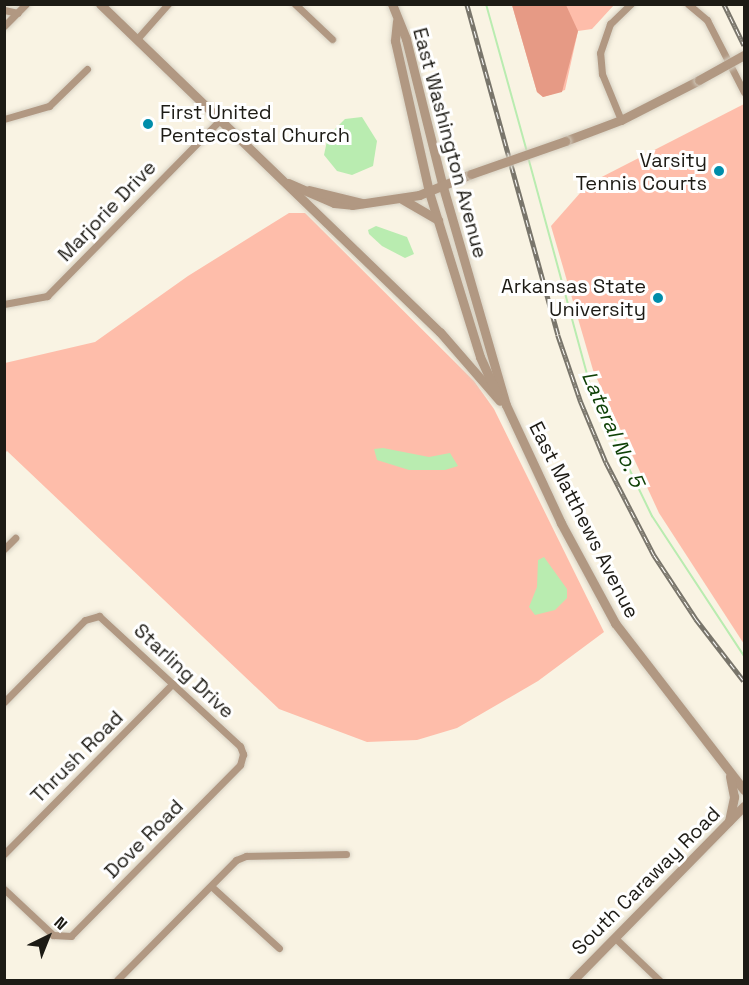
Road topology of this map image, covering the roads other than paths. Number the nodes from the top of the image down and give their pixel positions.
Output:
1 (26, 4) edge
2 (100, 4) edge
3 (168, 4) edge
4 (296, 4) edge
5 (392, 4) edge
6 (631, 4) edge
7 (688, 4) edge
8 (4, 10) edge
9 (18, 13) junction
10 (397, 21) junction
11 (4, 26) edge
12 (137, 39) junction
13 (332, 39) dead end
14 (744, 55) edge
15 (87, 69) dead end
16 (744, 92) edge
17 (4, 119) edge
18 (221, 119) junction
19 (621, 120) junction
20 (284, 182) junction
21 (443, 188) junction
22 (429, 192) junction
23 (402, 199) junction
24 (438, 220) junction
25 (4, 304) edge
26 (503, 403) junction
27 (15, 538) dead end
28 (4, 549) edge
29 (173, 683) junction
30 (4, 702) edge
31 (243, 756) joint
32 (728, 771) junction
33 (744, 790) edge
34 (744, 806) edge
35 (744, 816) edge
36 (728, 824) junction
37 (4, 854) edge
38 (346, 854) dead end
39 (211, 885) junction
40 (4, 889) edge
41 (615, 938) junction
42 (279, 948) dead end
43 (117, 981) edge
44 (573, 981) edge
45 (659, 981) edge

1 - 9 street
2 - 12 street
3 - 12 street
4 - 13 street
5 - 10 street, East Washington Avenue
6 - 19 street
7 - 16 street
8 - 9 street
9 - 11 street
10 - 21 street, East Washington Avenue
10 - 22 street, East Washington Avenue
12 - 18 street
14 - 19 street, bridge
15 - 17 street
18 - 20 street
18 - 25 street, Marjorie Drive
19 - 21 street, bridge
20 - 23 street
20 - 26 street
21 - 22 street
21 - 26 street, East Washington Avenue
22 - 23 street
22 - 24 street, East Washington Avenue
23 - 24 street
24 - 26 street, East Washington Avenue
26 - 32 street, East Matthews Avenue
27 - 28 street
29 - 30 street, Starling Drive
29 - 31 street, Starling Drive
29 - 37 street, Thrush Road
31 - 40 street, Dove Road
32 - 33 street, East Matthews Avenue
32 - 36 street
34 - 36 street, South Caraway Road
35 - 36 street
36 - 41 street, South Caraway Road
38 - 39 street
39 - 42 street
39 - 43 street
41 - 44 street, South Caraway Road
41 - 45 street

